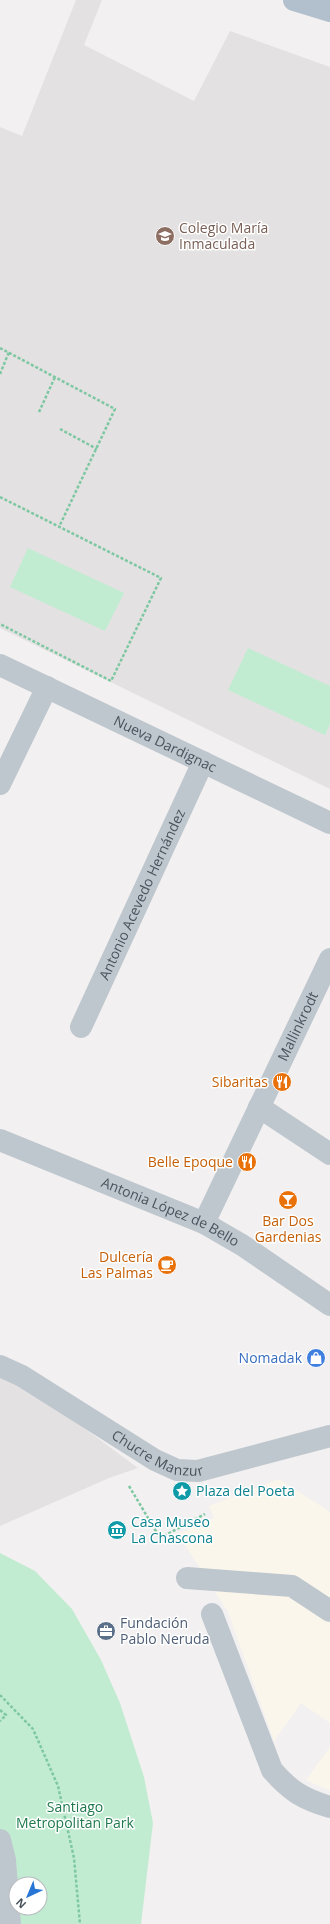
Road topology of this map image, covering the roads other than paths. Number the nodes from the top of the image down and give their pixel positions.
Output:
1 (294, 0) edge
2 (330, 11) edge
3 (0, 665) edge
4 (47, 687) junction
5 (203, 762) junction
6 (0, 784) edge
7 (330, 823) edge
8 (330, 959) edge
9 (81, 1026) dead end
10 (260, 1107) junction
11 (0, 1140) edge
12 (330, 1154) edge
13 (204, 1223) junction
14 (330, 1305) edge
15 (0, 1366) edge
16 (330, 1436) edge
17 (187, 1578) dead end
18 (330, 1611) edge
19 (212, 1614) dead end
20 (330, 1807) edge
21 (0, 1840) edge
22 (10, 1924) edge

1 - 2 main road
3 - 4 street, Nueva Dardignac
4 - 5 street, Nueva Dardignac
4 - 6 street
5 - 7 street, Nueva Dardignac
5 - 9 street, Antonio Acevedo Hernández
8 - 10 street, Mallinkrodt
10 - 12 street
10 - 13 street, Mallinkrodt
11 - 13 street, Antonia López de Bello
13 - 14 street, Antonia López de Bello
15 - 16 street, Chucre Manzur
17 - 18 street
19 - 20 street
21 - 22 street

